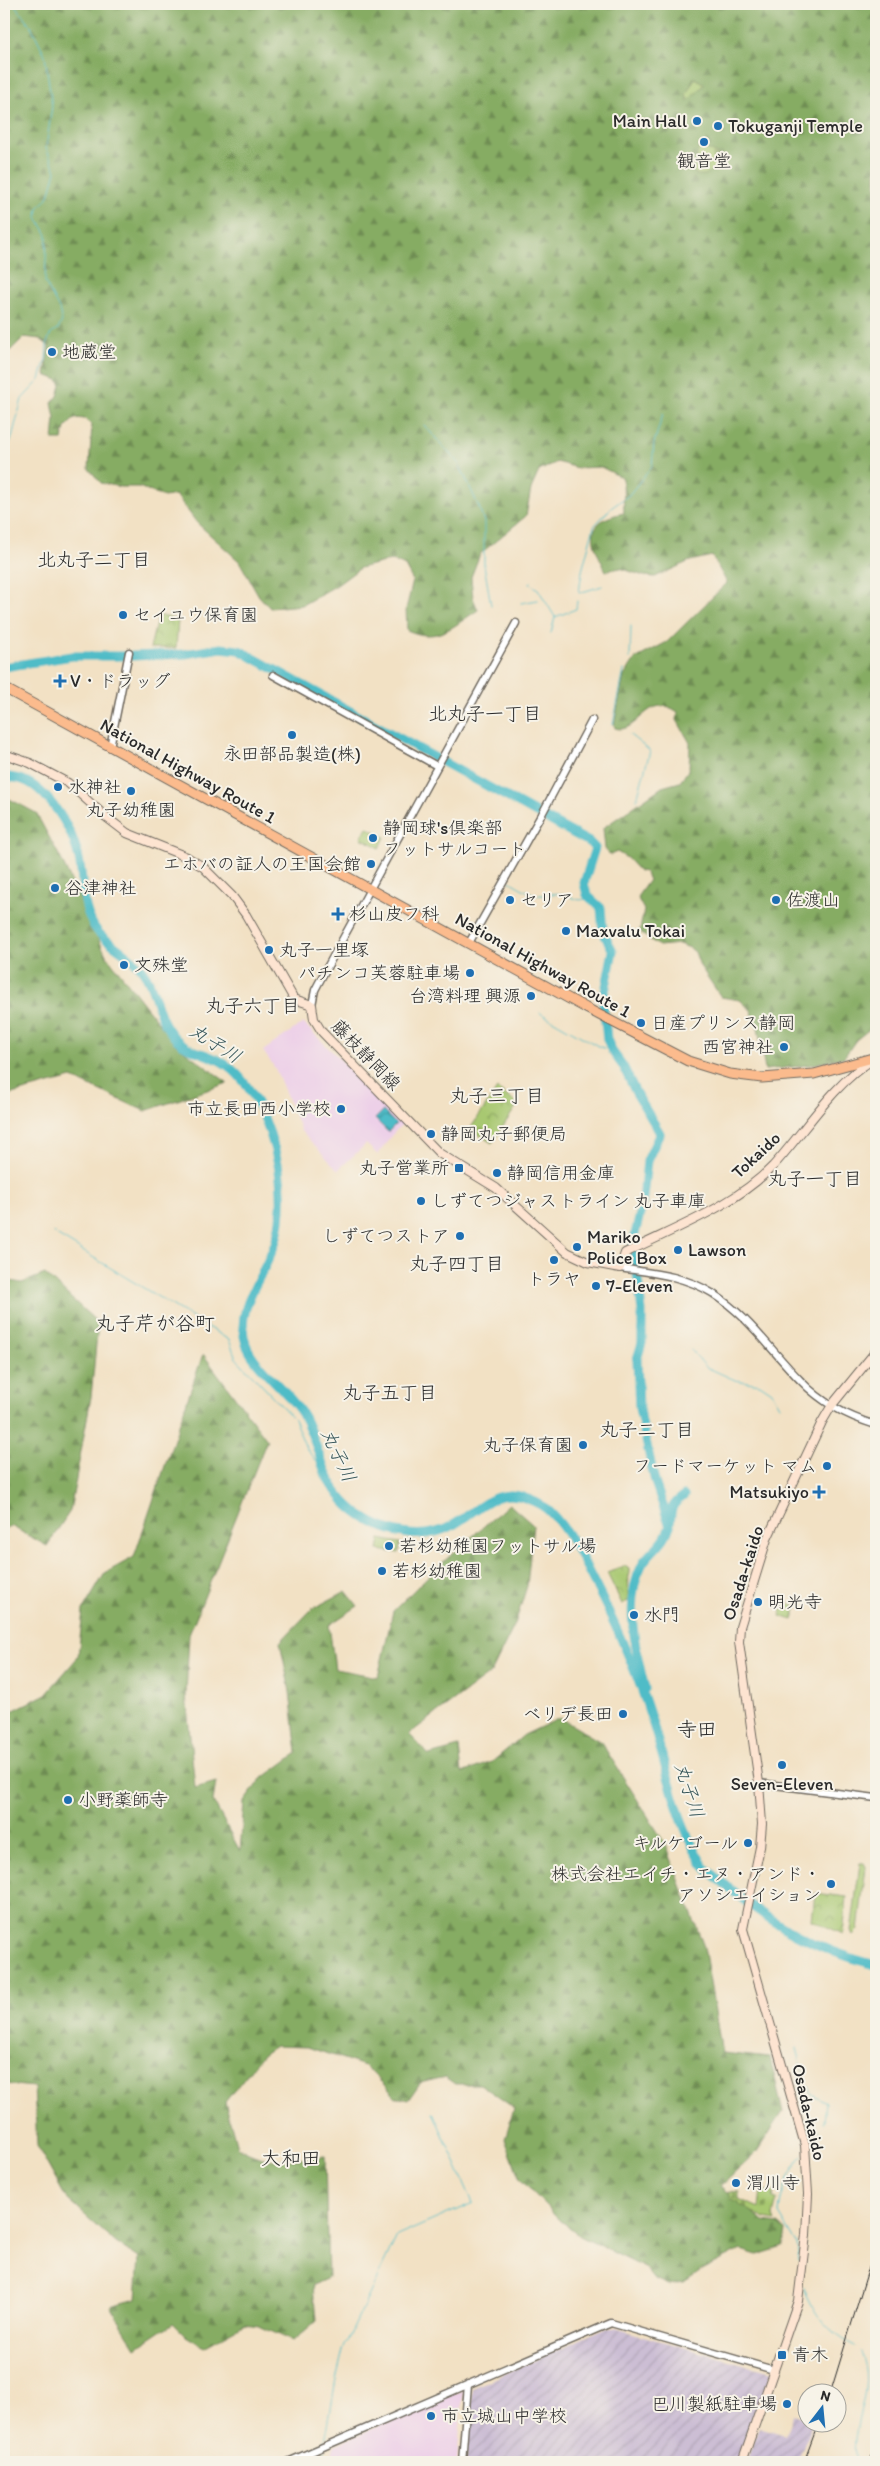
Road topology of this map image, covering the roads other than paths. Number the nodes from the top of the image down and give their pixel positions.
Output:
1 (516, 623) dead end
2 (129, 652) dead end
3 (273, 675) dead end
4 (4, 688) edge
5 (592, 720) dead end
6 (110, 747) junction
7 (4, 754) edge
8 (439, 762) junction
9 (370, 889) junction
10 (469, 944) junction
11 (312, 1005) junction
12 (876, 1058) edge
13 (837, 1070) junction
14 (843, 1086) junction
15 (620, 1268) junction
16 (876, 1351) edge
17 (832, 1405) junction
18 (876, 1425) edge
19 (759, 1783) junction
20 (876, 1798) edge
21 (774, 2370) junction
22 (468, 2384) junction
23 (288, 2462) edge
24 (462, 2462) edge
25 (742, 2462) edge

1 - 8 street
2 - 6 street
3 - 8 street
4 - 6 highway, National Highway Route 1
5 - 10 street
6 - 9 highway, National Highway Route 1
7 - 11 main road
8 - 9 street
9 - 10 highway, National Highway Route 1
9 - 11 street
10 - 13 highway, National Highway Route 1
11 - 15 main road, 藤枝静岡線
12 - 13 highway, National Highway Route 1
12 - 14 main road, Tokaido
13 - 14 main road
14 - 15 main road, Tokaido
15 - 17 street
16 - 17 main road, Osada-kaido
17 - 18 street
17 - 19 main road, Osada-kaido
19 - 20 street
19 - 21 main road, Osada-kaido
21 - 22 street
21 - 25 main road, Osada-kaido
22 - 23 street
22 - 24 street

